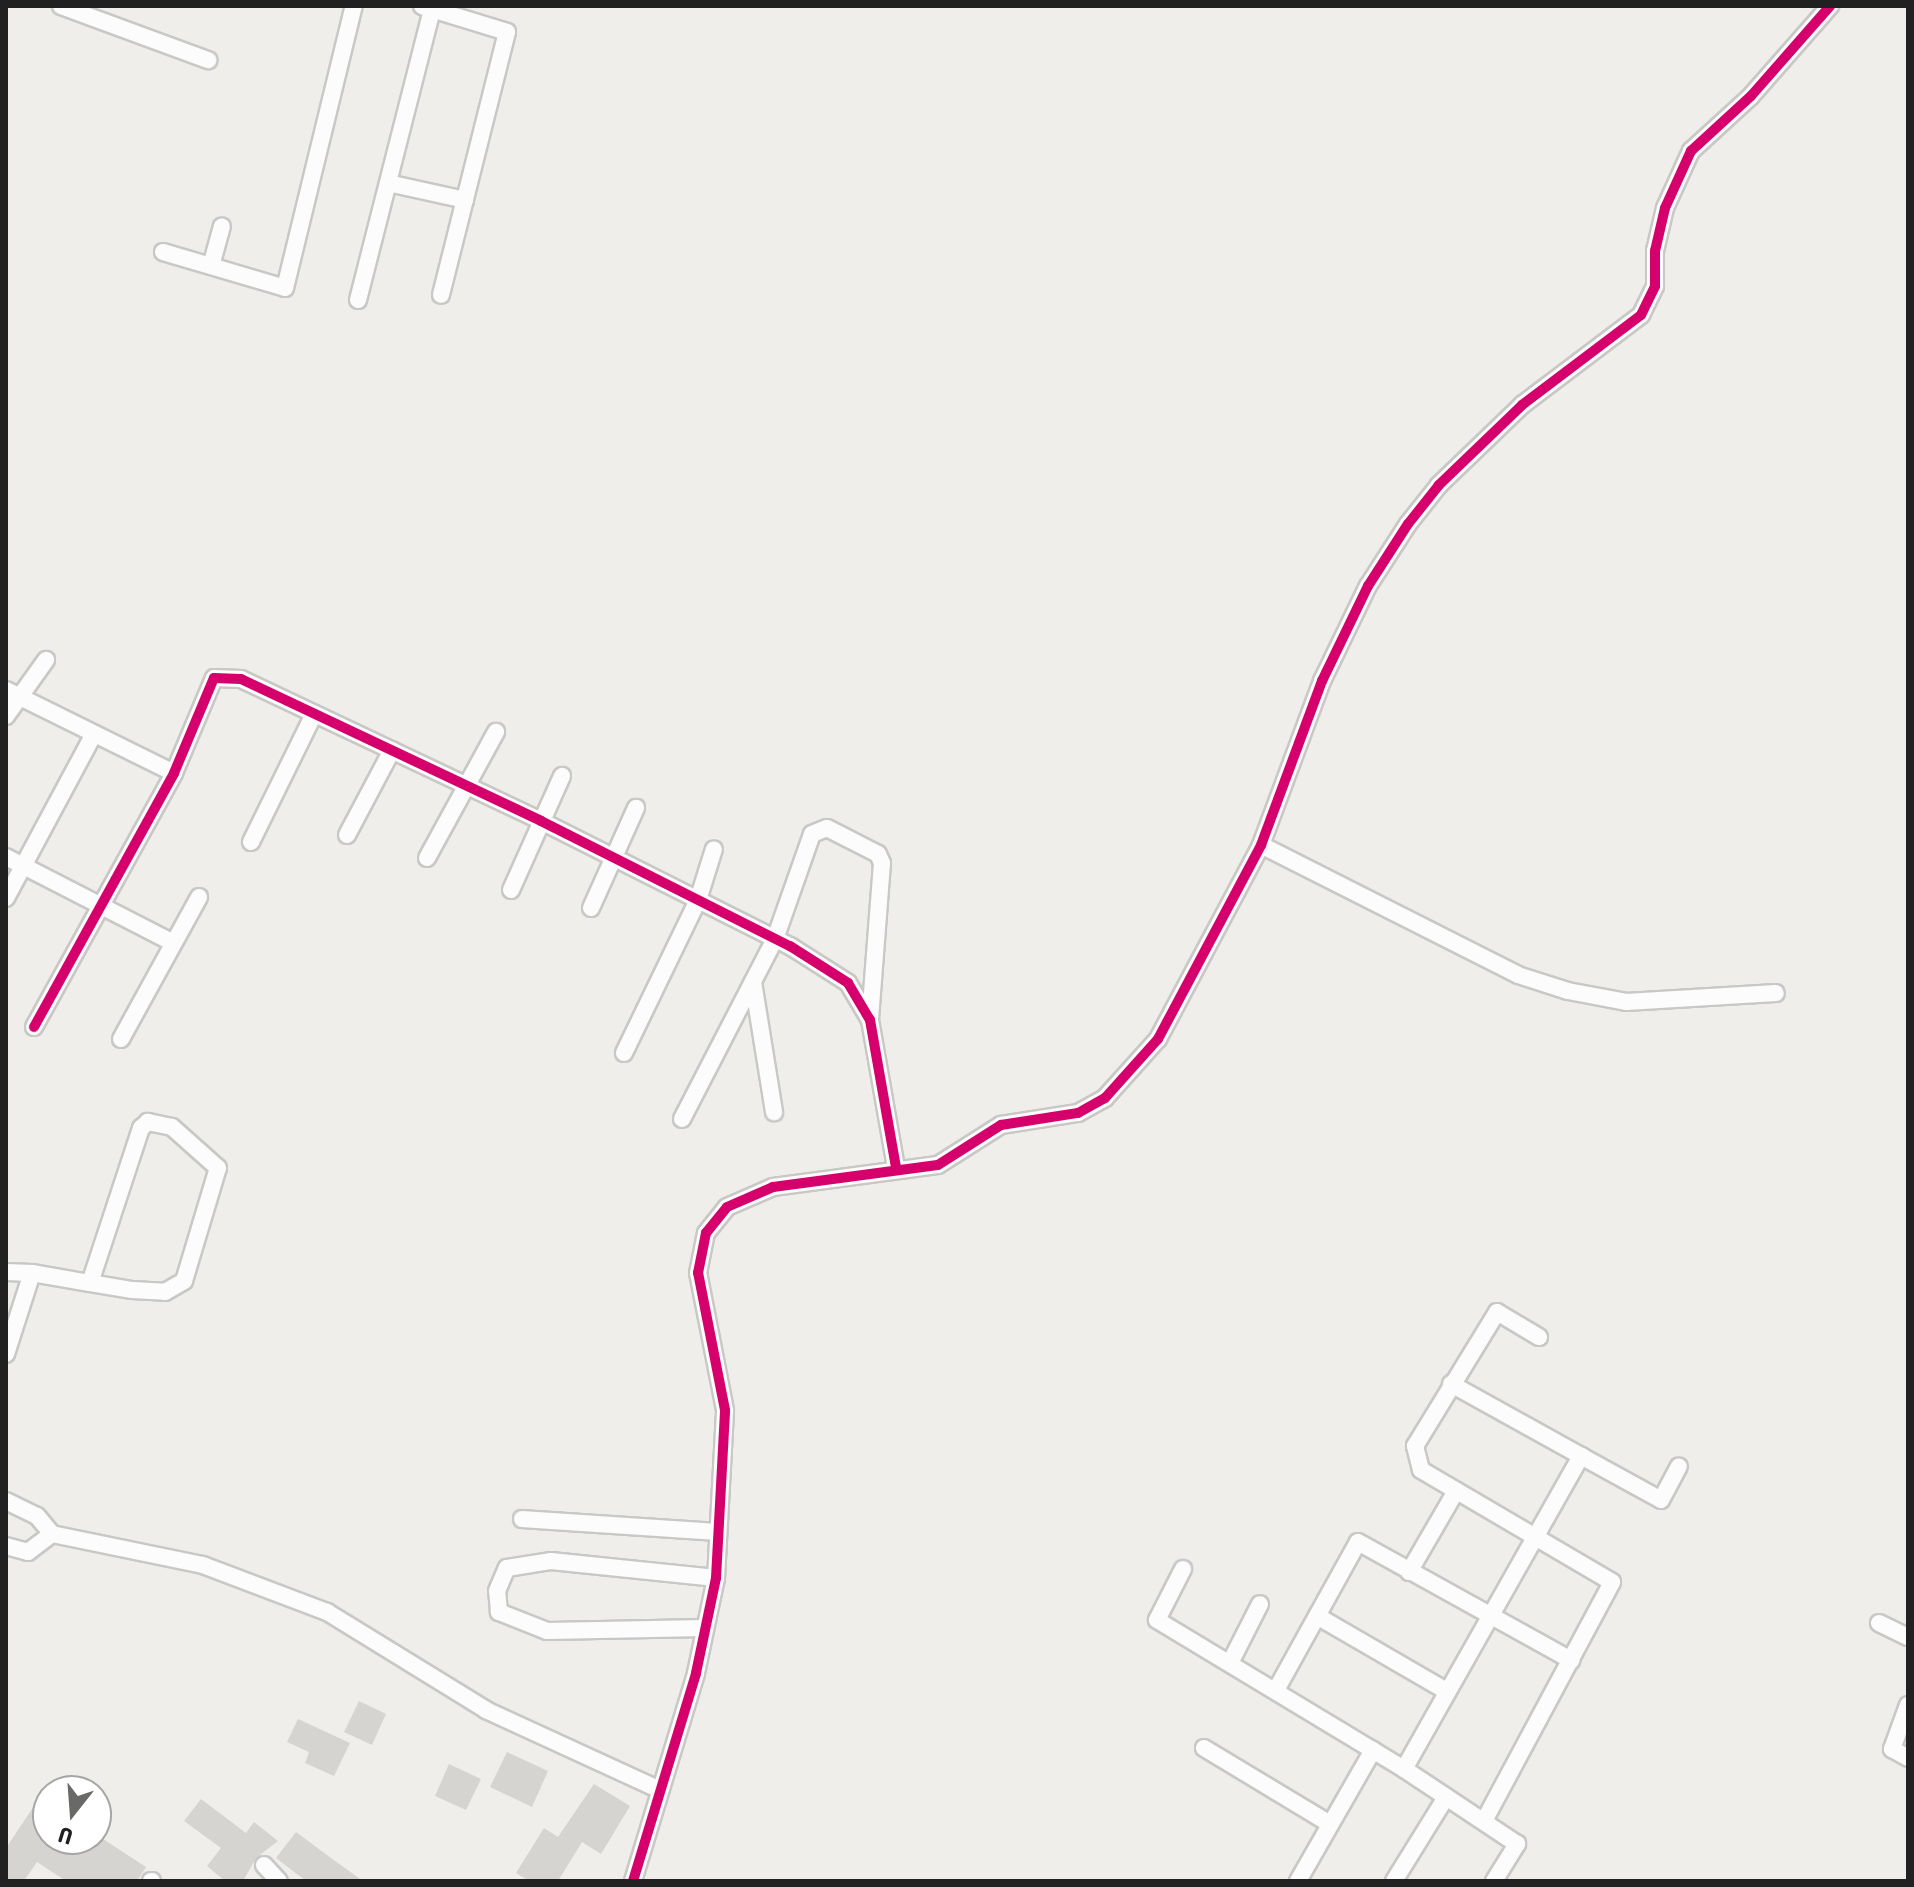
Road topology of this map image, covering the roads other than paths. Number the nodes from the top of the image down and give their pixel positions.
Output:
1 (61, 6) edge
2 (354, 6) edge
3 (1830, 6) edge
4 (427, 8) edge
5 (80, 9) edge
6 (208, 60) dead end
7 (388, 183) junction
8 (465, 200) junction
9 (222, 226) dead end
10 (163, 252) dead end
11 (211, 266) junction
12 (441, 295) dead end
13 (358, 300) dead end
14 (46, 660) dead end
15 (13, 694) edge
16 (314, 714) junction
17 (6, 716) edge
18 (496, 732) dead end
19 (94, 734) junction
20 (392, 750) junction
21 (174, 773) junction
22 (562, 776) dead end
23 (467, 785) junction
24 (636, 808) dead end
25 (541, 821) junction
26 (347, 835) dead end
27 (251, 842) dead end
28 (1261, 845) junction
29 (714, 849) dead end
30 (6, 857) edge
31 (427, 858) dead end
32 (616, 859) junction
33 (23, 867) junction
34 (511, 890) dead end
35 (199, 897) dead end
36 (6, 898) edge
37 (698, 900) junction
38 (101, 905) junction
39 (591, 908) dead end
40 (775, 939) junction
41 (173, 943) junction
42 (753, 982) junction
43 (1776, 993) dead end
44 (870, 1020) junction
45 (34, 1027) dead end
46 (121, 1039) dead end
47 (624, 1053) dead end
48 (774, 1112) dead end
49 (682, 1119) dead end
50 (896, 1167) junction
51 (6, 1272) edge
52 (32, 1273) junction
53 (90, 1283) junction
54 (1539, 1337) dead end
55 (6, 1354) edge
56 (1451, 1384) junction
57 (1581, 1456) junction
58 (1679, 1466) dead end
59 (1456, 1491) junction
60 (6, 1501) edge
61 (522, 1519) dead end
62 (718, 1532) junction
63 (52, 1534) junction
64 (1536, 1537) junction
65 (6, 1546) edge
66 (1183, 1569) dead end
67 (1409, 1572) junction
68 (716, 1578) junction
69 (1260, 1604) dead end
70 (1317, 1616) junction
71 (1489, 1618) junction
72 (1879, 1623) dead end
73 (704, 1628) junction
74 (1908, 1637) edge
75 (1571, 1660) junction
76 (1230, 1663) junction
77 (1276, 1690) junction
78 (1448, 1692) junction
79 (1908, 1705) edge
80 (1204, 1748) dead end
81 (1373, 1750) junction
82 (1908, 1758) edge
83 (1404, 1769) junction
84 (660, 1790) junction
85 (1446, 1797) junction
86 (1484, 1821) junction
87 (1330, 1824) junction
88 (264, 1865) dead end
89 (279, 1881) edge
90 (633, 1881) edge
91 (1298, 1881) edge
92 (1394, 1881) edge
93 (1494, 1881) edge

1 - 5 street
2 - 11 street
3 - 28 street
4 - 7 street
4 - 8 street
5 - 6 street
7 - 8 street
7 - 13 street
8 - 12 street
9 - 11 street
10 - 11 street
14 - 15 street
15 - 17 street
15 - 19 street
16 - 20 street
16 - 21 street
16 - 27 street
18 - 23 street
19 - 21 street
19 - 33 street
20 - 23 street
20 - 26 street
21 - 38 street
22 - 25 street
23 - 25 street
23 - 31 street
24 - 32 street
25 - 32 street
25 - 34 street
28 - 43 street
28 - 50 street
29 - 37 street
30 - 33 street
32 - 37 street
32 - 39 street
33 - 36 street
33 - 38 street
35 - 41 street
37 - 40 street
37 - 47 street
38 - 41 street
38 - 45 street
40 - 42 street
40 - 44 street
40 - 44 street
41 - 46 street
42 - 48 street
42 - 49 street
44 - 50 street
50 - 62 street
51 - 52 street
52 - 53 street
52 - 55 street
53 - 53 street
54 - 56 street
56 - 57 street
56 - 59 street
57 - 58 street
57 - 64 street
59 - 64 street
59 - 67 street
60 - 63 street
61 - 62 street
62 - 68 street
63 - 65 street
63 - 84 street
64 - 71 street
64 - 75 street
66 - 76 street
67 - 70 street
67 - 71 street
68 - 73 street
68 - 73 street
69 - 76 street
70 - 77 street
70 - 78 street
71 - 75 street
71 - 78 street
72 - 74 street
73 - 84 street
75 - 86 street
76 - 77 street
77 - 81 street
78 - 83 street
79 - 82 street
80 - 87 street
81 - 83 street
81 - 87 street
83 - 85 street
84 - 90 street
85 - 86 street
85 - 92 street
86 - 93 street
87 - 91 street
88 - 89 street

